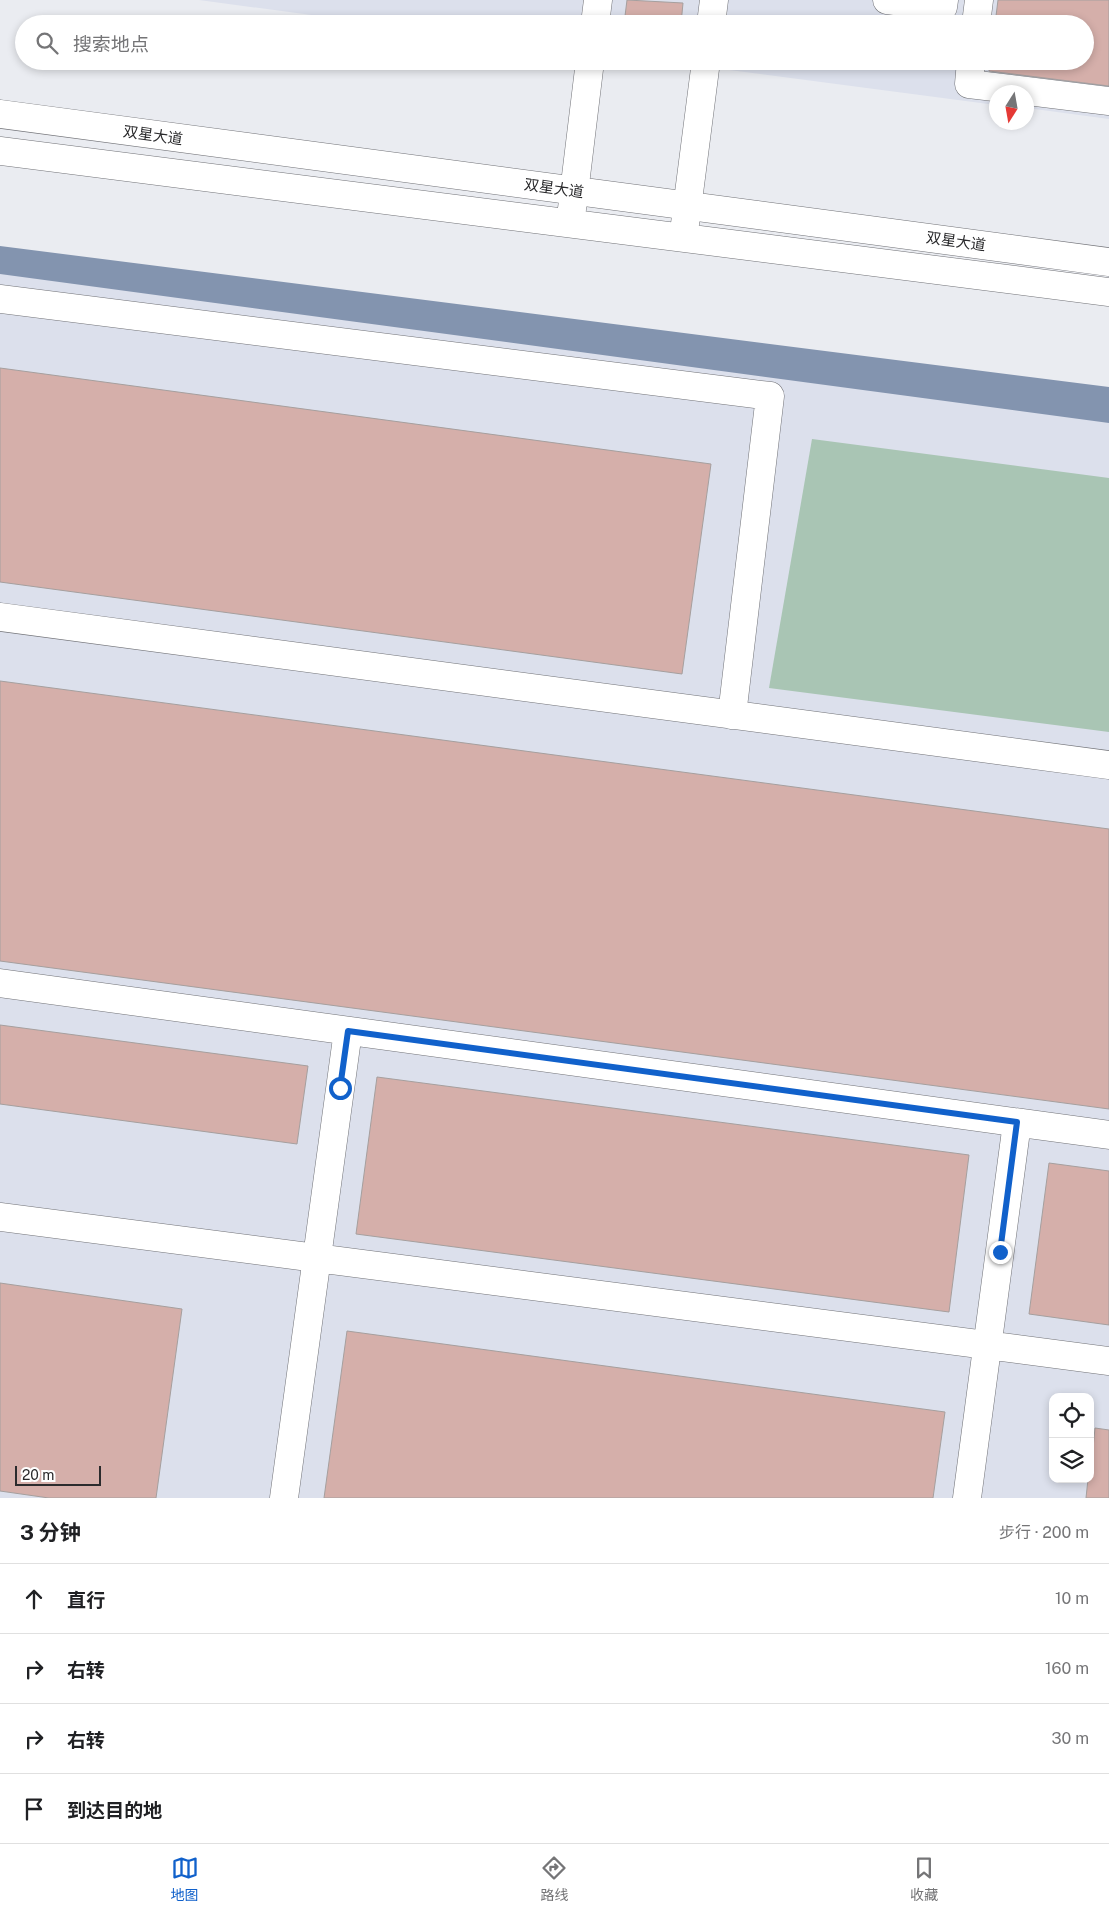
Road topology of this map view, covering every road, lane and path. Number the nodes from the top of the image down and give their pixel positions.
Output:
1 (598, 0) edge
2 (714, 0) edge
3 (886, 0) edge
4 (944, 0) edge
5 (979, 0) edge
6 (596, 15) edge
7 (712, 15) edge
8 (977, 15) edge
9 (589, 70) edge
10 (705, 70) edge
11 (970, 70) edge
12 (1109, 101) edge
13 (0, 114) edge
14 (0, 151) edge
15 (574, 191) junction
16 (687, 205) junction
17 (570, 224) junction
18 (683, 238) junction
19 (1109, 262) edge
20 (1109, 292) edge
21 (0, 299) edge
22 (0, 617) edge
23 (732, 715) junction
24 (1109, 765) edge
25 (0, 983) edge
26 (348, 1031) junction
27 (1017, 1122) junction
28 (1109, 1135) edge
29 (0, 1217) edge
30 (317, 1258) junction
31 (988, 1345) junction
32 (1109, 1361) edge
33 (284, 1498) edge
34 (967, 1498) edge

1 - 6 street
2 - 7 street
3 - 4 street
5 - 8 street
9 - 15 street
10 - 16 street
11 - 12 street
13 - 15 street, 双星大道
14 - 17 street, 双星大道
15 - 16 street, 双星大道
15 - 17 street
16 - 18 street
16 - 19 street, 双星大道
17 - 18 street, 双星大道
18 - 20 street, 双星大道
21 - 23 street
22 - 23 street
23 - 24 street
25 - 26 street
26 - 27 street
26 - 30 street
27 - 28 street
27 - 31 street
29 - 30 street
30 - 31 street
30 - 33 street
31 - 32 street
31 - 34 street

